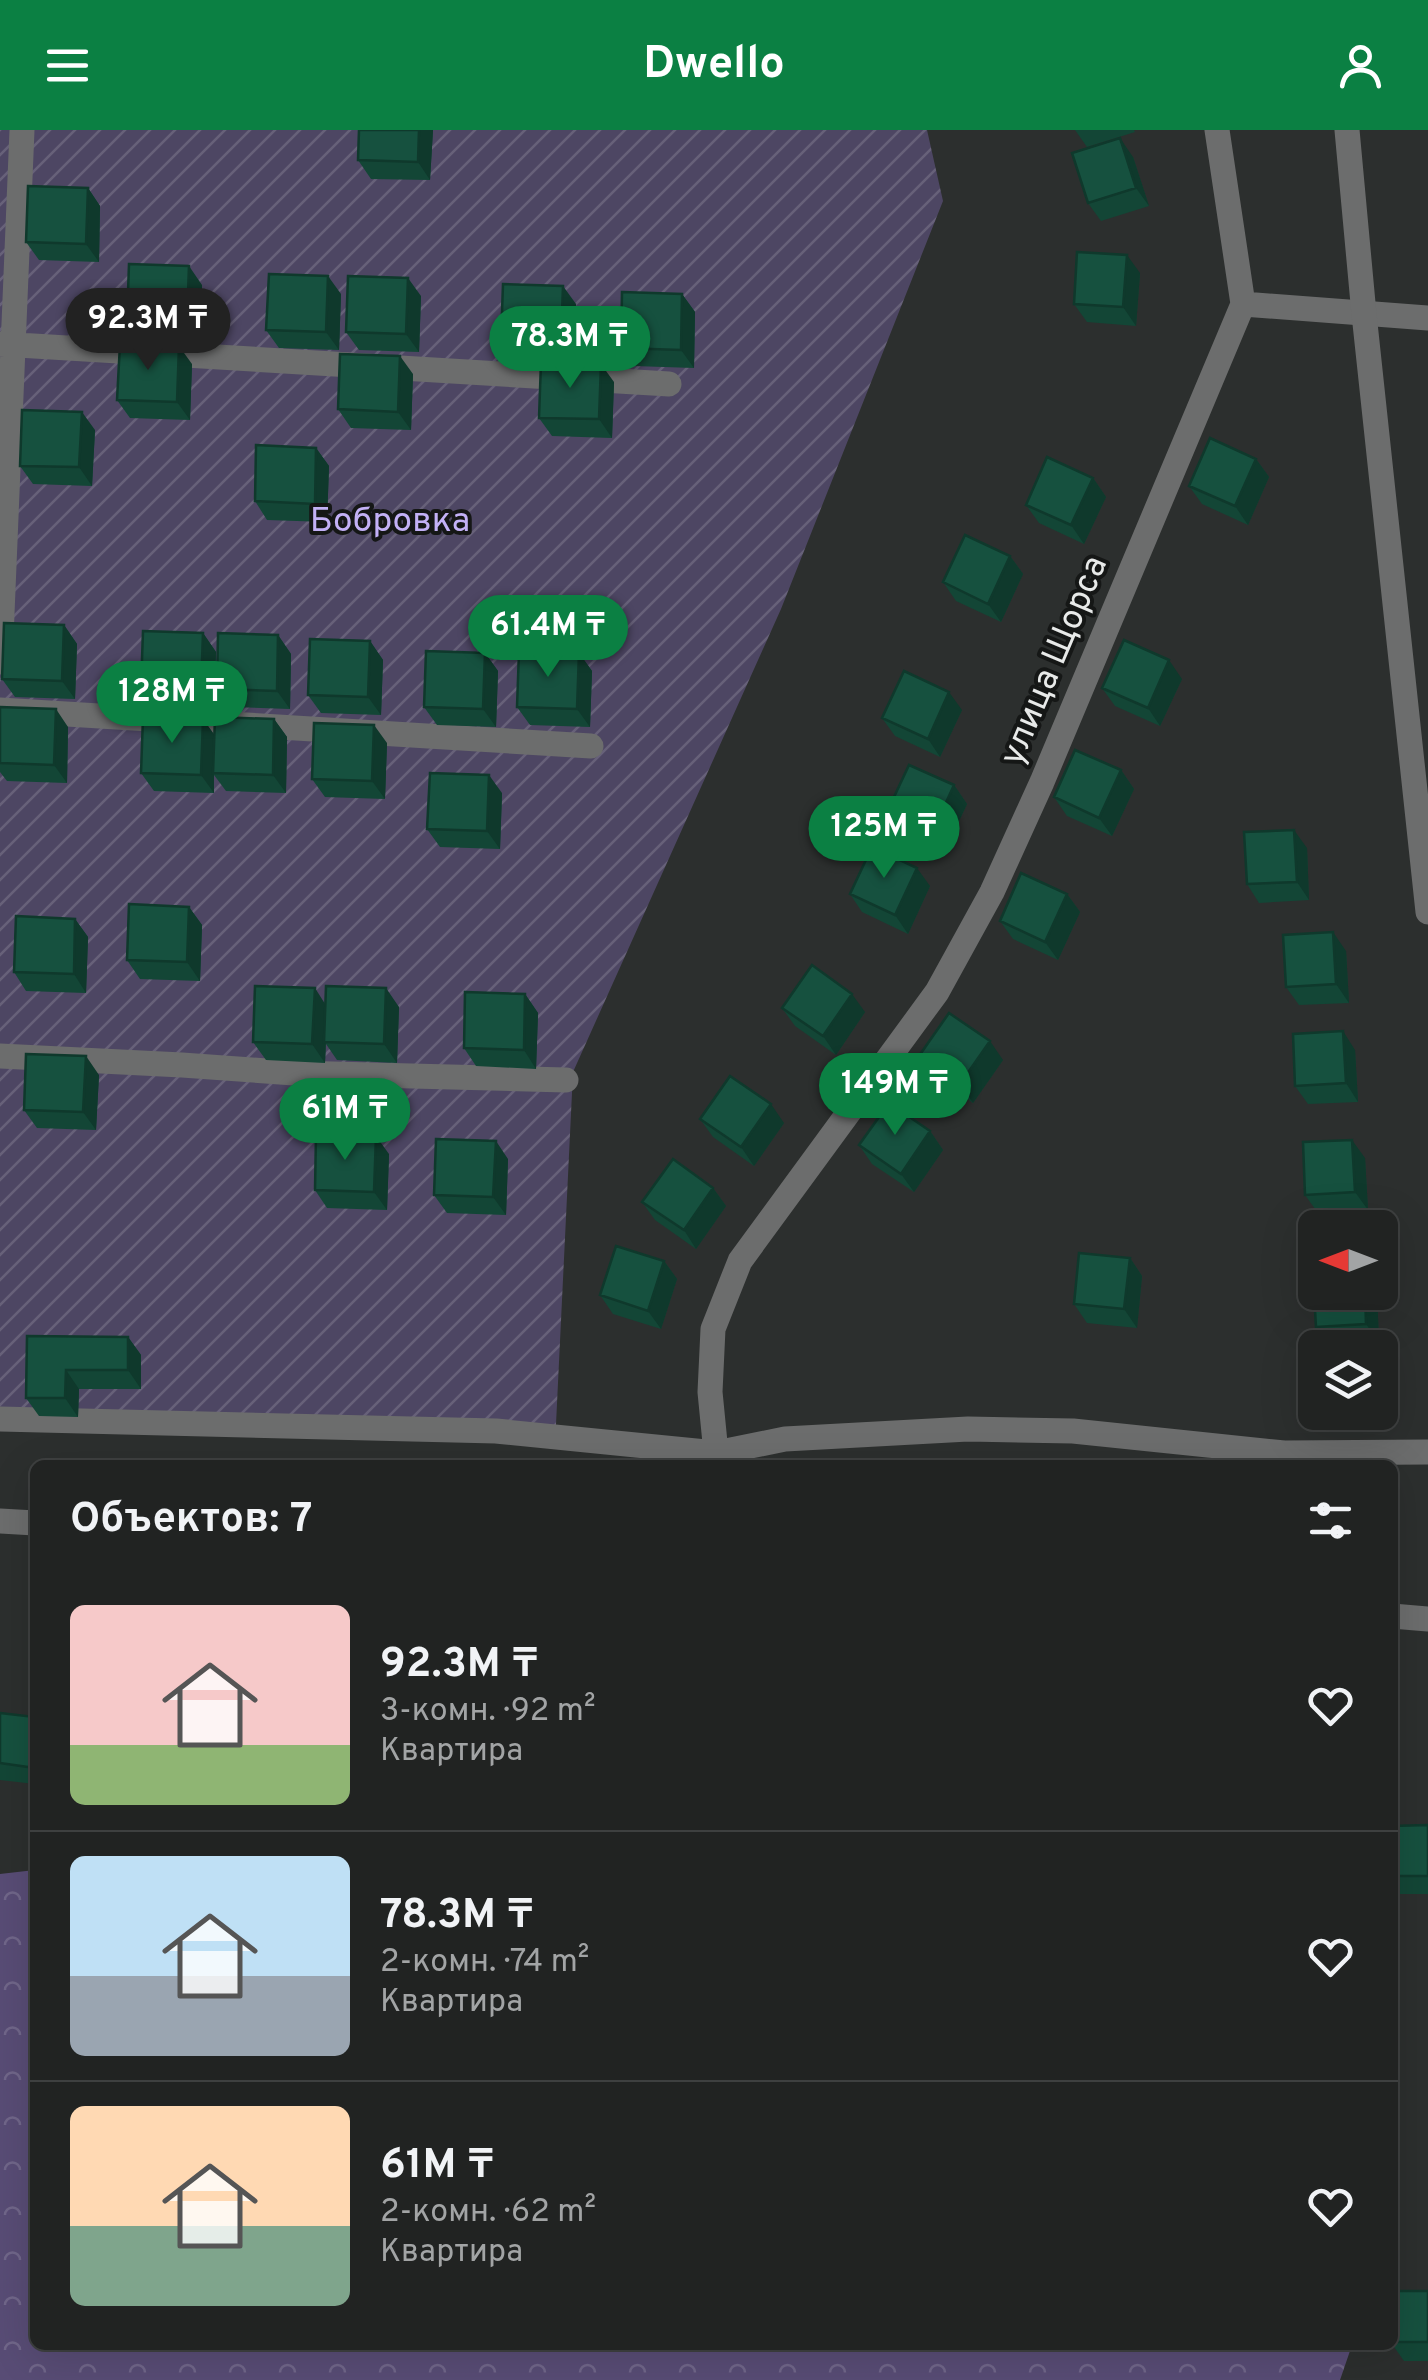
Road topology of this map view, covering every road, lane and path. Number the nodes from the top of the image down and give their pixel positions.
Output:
1 (22, 130) edge
2 (1217, 130) edge
3 (1347, 130) edge
4 (1243, 304) junction
5 (1364, 314) junction
6 (1428, 318) edge
7 (7, 345) edge
8 (669, 384) dead end
9 (0, 662) edge
10 (0, 710) edge
11 (591, 746) dead end
12 (1425, 853) edge
13 (1428, 912) edge
14 (0, 1056) edge
15 (566, 1080) dead end
16 (0, 1419) edge
17 (1428, 1452) edge
18 (718, 1459) edge
19 (0, 1521) edge
20 (30, 1523) edge
21 (1398, 1616) edge
22 (1428, 1618) edge

1 - 7 street
2 - 4 street
3 - 5 street
4 - 5 street
4 - 18 street, улица Щорса
5 - 6 street
5 - 12 street
7 - 8 street
7 - 9 street
10 - 11 street
12 - 13 street
14 - 15 street
16 - 18 street
17 - 18 street
19 - 20 street
21 - 22 street

